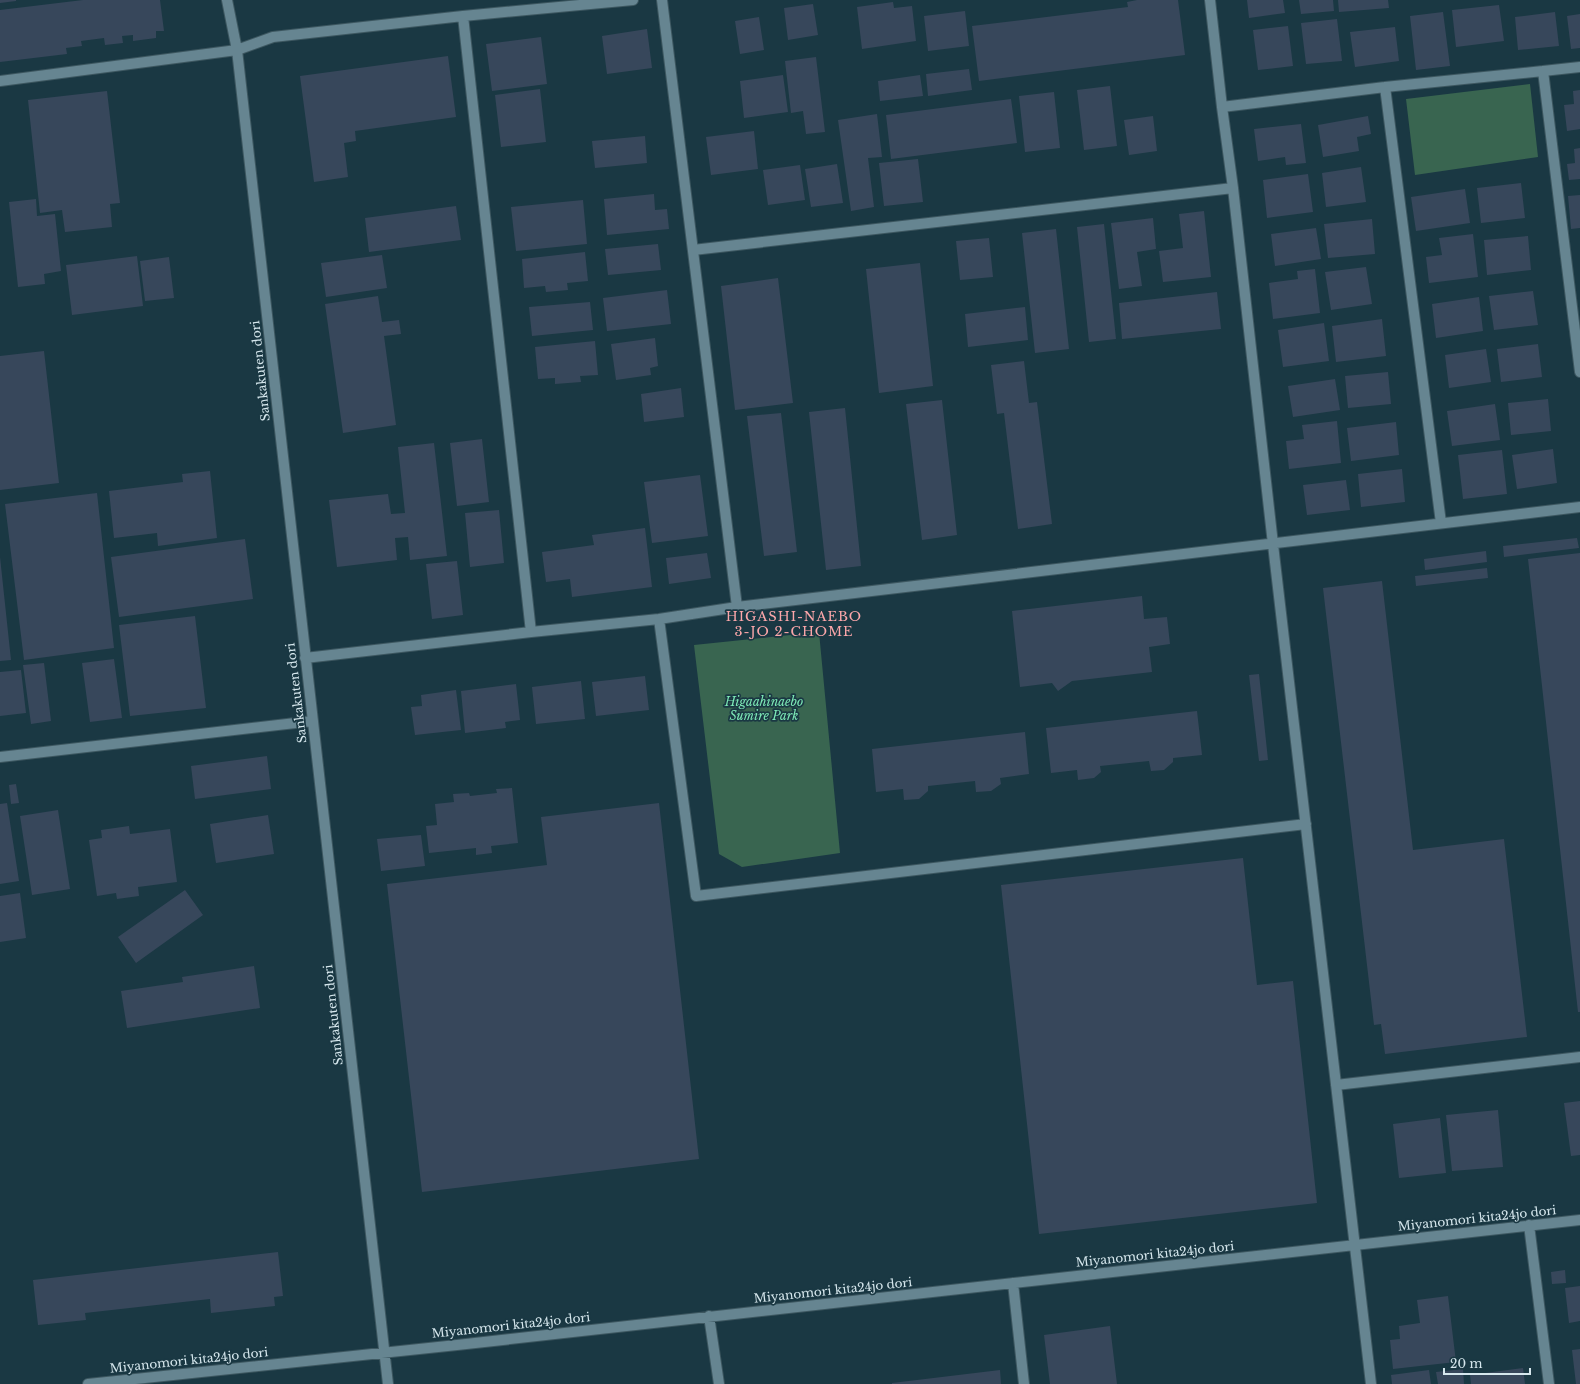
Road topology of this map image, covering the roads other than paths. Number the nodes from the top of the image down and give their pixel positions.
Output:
1 (227, 0) edge
2 (633, 0) edge
3 (662, 0) edge
4 (1210, 0) edge
5 (463, 16) junction
6 (237, 50) junction
7 (1580, 67) edge
8 (1543, 71) junction
9 (0, 81) edge
10 (1384, 87) junction
11 (1222, 107) junction
12 (1233, 188) junction
13 (693, 250) junction
14 (1580, 372) edge
15 (1580, 507) edge
16 (1441, 522) junction
17 (1273, 543) junction
18 (737, 607) junction
19 (659, 619) junction
20 (532, 632) junction
21 (305, 658) junction
22 (313, 721) junction
23 (0, 757) edge
24 (1306, 824) junction
25 (1580, 1057) edge
26 (1336, 1085) junction
27 (1580, 1220) edge
28 (1529, 1225) junction
29 (1355, 1245) junction
30 (1013, 1283) junction
31 (709, 1316) junction
32 (384, 1352) junction
33 (88, 1384) edge
34 (388, 1384) edge
35 (719, 1384) edge
36 (1024, 1384) edge
37 (1371, 1384) edge
38 (1549, 1384) edge

1 - 6 street, Sankakuten dori
2 - 5 street
3 - 13 street
4 - 11 street
5 - 6 street
5 - 20 street
6 - 9 street
6 - 21 street, Sankakuten dori
7 - 8 street
8 - 10 street
8 - 14 street
10 - 11 street
10 - 16 street
11 - 12 street
12 - 13 street
12 - 17 street
13 - 18 street
15 - 16 street
16 - 17 street
17 - 18 street
17 - 24 street
18 - 19 street
19 - 20 street
19 - 24 street
20 - 21 street
21 - 22 street, Sankakuten dori
22 - 23 street
22 - 32 street, Sankakuten dori
24 - 26 street
25 - 26 street
26 - 29 street
27 - 28 street, Miyanomori kita24jo dori
28 - 29 street, Miyanomori kita24jo dori
28 - 38 street
29 - 30 street, Miyanomori kita24jo dori
29 - 37 street
30 - 31 street, Miyanomori kita24jo dori
30 - 36 street
31 - 32 street, Miyanomori kita24jo dori
31 - 35 street
32 - 33 street, Miyanomori kita24jo dori
32 - 34 street, Sankakuten dori

